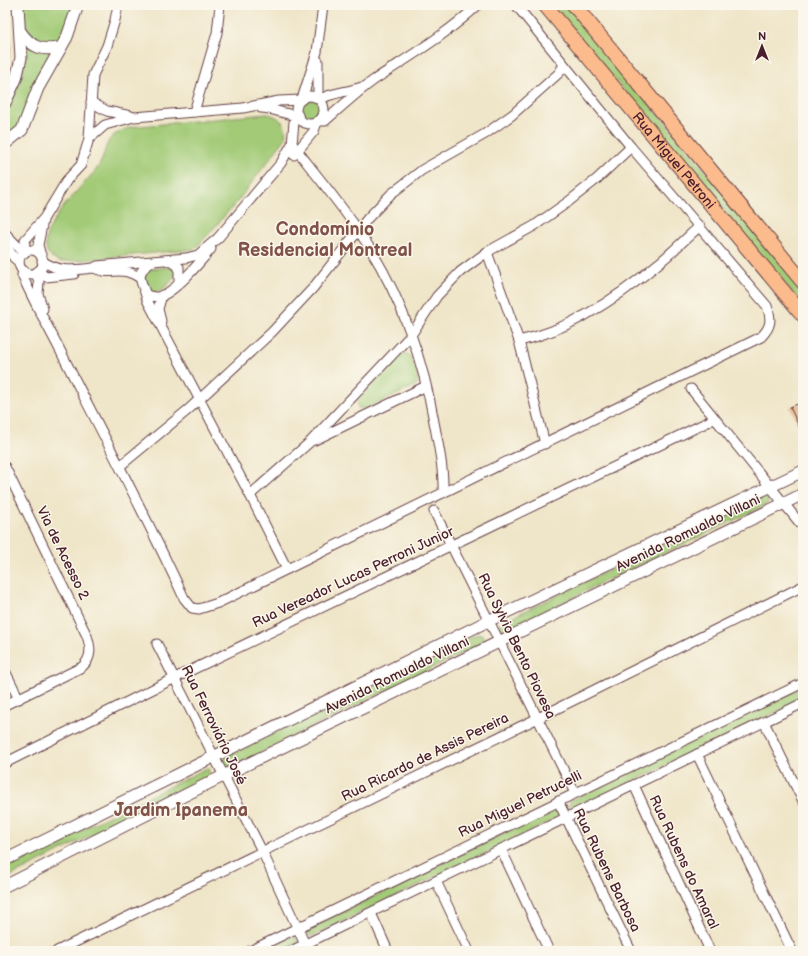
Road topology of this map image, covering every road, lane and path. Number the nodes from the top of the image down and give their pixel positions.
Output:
1 (18, 5) edge
2 (78, 5) edge
3 (118, 5) edge
4 (220, 5) edge
5 (323, 5) edge
6 (478, 5) edge
7 (516, 5) edge
8 (545, 5) edge
9 (574, 5) edge
10 (19, 30) junction
11 (60, 48) junction
12 (318, 52) junction
13 (564, 65) junction
14 (369, 84) junction
15 (302, 99) junction
16 (319, 99) junction
17 (91, 102) junction
18 (5, 103) edge
19 (243, 108) junction
20 (194, 112) junction
21 (298, 115) junction
22 (134, 117) junction
23 (318, 122) junction
24 (88, 139) junction
25 (7, 142) edge
26 (292, 144) junction
27 (631, 147) junction
28 (298, 152) junction
29 (281, 163) junction
30 (44, 218) junction
31 (700, 226) junction
32 (359, 231) junction
33 (5, 233) edge
34 (28, 236) junction
35 (218, 238) junction
36 (5, 243) edge
37 (487, 252) junction
38 (24, 253) junction
39 (42, 258) junction
40 (154, 260) junction
41 (165, 260) junction
42 (19, 262) junction
43 (94, 268) junction
44 (80, 270) junction
45 (24, 271) junction
46 (37, 272) junction
47 (140, 278) junction
48 (803, 282) edge
49 (178, 283) junction
50 (146, 295) junction
51 (162, 295) junction
52 (803, 315) edge
53 (46, 322) junction
54 (411, 335) junction
55 (166, 336) junction
56 (519, 342) junction
57 (426, 386) junction
58 (691, 389) dead end
59 (198, 401) junction
60 (714, 419) junction
61 (310, 442) junction
62 (545, 444) junction
63 (120, 466) junction
64 (5, 467) edge
65 (803, 472) edge
66 (770, 487) junction
67 (443, 493) junction
68 (250, 494) junction
69 (803, 494) edge
70 (784, 504) junction
71 (434, 510) dead end
72 (803, 526) edge
73 (452, 546) junction
74 (287, 569) junction
75 (803, 586) edge
76 (488, 621) junction
77 (499, 643) junction
78 (157, 644) dead end
79 (5, 671) edge
80 (175, 678) junction
81 (803, 683) edge
82 (19, 699) junction
83 (803, 703) edge
84 (5, 705) edge
85 (538, 718) junction
86 (764, 722) junction
87 (697, 754) junction
88 (213, 755) junction
89 (5, 763) edge
90 (223, 776) junction
91 (634, 785) junction
92 (575, 793) junction
93 (558, 801) junction
94 (803, 801) edge
95 (567, 817) junction
96 (501, 849) junction
97 (262, 851) junction
98 (5, 860) edge
99 (436, 881) junction
100 (5, 886) edge
101 (370, 912) junction
102 (297, 928) junction
103 (306, 948) edge
104 (57, 951) edge
105 (250, 951) edge
106 (291, 951) edge
107 (388, 951) edge
108 (469, 951) edge
109 (549, 951) edge
110 (631, 951) edge
111 (710, 951) edge
112 (792, 951) edge

1 - 10 street
2 - 11 street
3 - 17 street
4 - 20 street
5 - 12 street
6 - 14 street
7 - 13 street
8 - 52 main road, Rua Miguel Petroni
9 - 48 main road, Rua Miguel Petroni
10 - 11 street
10 - 18 street
11 - 25 street
12 - 15 street
12 - 16 street
13 - 27 street
13 - 32 street
14 - 16 street
14 - 23 street
15 - 16 street
15 - 19 street
15 - 21 street
16 - 23 street
17 - 22 street
17 - 24 street
19 - 20 street
19 - 21 street
20 - 22 street
21 - 23 street
21 - 26 street
22 - 24 street
23 - 28 street
24 - 30 street
26 - 28 street
26 - 29 street
27 - 31 street
27 - 37 street
28 - 29 street
28 - 32 street
29 - 35 street
30 - 34 street
30 - 39 street
31 - 56 street
31 - 62 street
32 - 54 street
32 - 59 street
33 - 34 street
33 - 38 street
34 - 38 street
35 - 41 street
35 - 49 street
36 - 42 street
37 - 54 street
37 - 56 street
38 - 39 street
38 - 42 street
39 - 44 street
39 - 46 street
40 - 41 street
40 - 43 street
40 - 47 street
41 - 49 street
42 - 45 street
43 - 44 street
43 - 47 street
44 - 46 street
45 - 46 street
45 - 53 street
46 - 53 street
47 - 50 street
49 - 51 street
50 - 51 street
50 - 55 street
51 - 55 street
53 - 63 street
54 - 57 street
54 - 61 street
55 - 59 street
56 - 62 street
57 - 61 street
57 - 67 street
58 - 60 street
59 - 63 street
59 - 68 street
60 - 66 street
60 - 73 street, Rua Vereador Lucas Perroni Junior
61 - 68 street
62 - 67 street
63 - 74 street
64 - 82 street, Via de Acesso 2
65 - 66 street, Avenida Romualdo Villani
66 - 70 street
66 - 76 street, Avenida Romualdo Villani
67 - 74 street
68 - 74 street
69 - 70 street, Avenida Romualdo Villani
70 - 72 street
70 - 77 street, Avenida Romualdo Villani
71 - 73 street, Rua Sylvio Bento Piovesa
73 - 76 street, Rua Sylvio Bento Piovesa
73 - 80 street, Rua Vereador Lucas Perroni Junior
75 - 85 street, Rua Ricardo de Assis Pereira
76 - 77 street, Rua Sylvio Bento Piovesa
76 - 88 street, Avenida Romualdo Villani
77 - 85 street, Rua Sylvio Bento Piovesa
77 - 90 street, Avenida Romualdo Villani
78 - 80 street, Rua Ferroviário José
79 - 82 street
80 - 88 street, Rua Ferroviário José
80 - 89 street, Rua Vereador Lucas Perroni Junior
81 - 92 street, Rua Miguel Petrucelli
82 - 84 street
83 - 86 street
85 - 92 street, Rua Sylvio Bento Piovesa
85 - 97 street, Rua Ricardo de Assis Pereira
86 - 87 street
86 - 94 street
87 - 91 street
87 - 112 street
88 - 90 street, Rua Ferroviário José
88 - 98 street, Avenida Romualdo Villani
90 - 97 street, Rua Ferroviário José
90 - 100 street, Avenida Romualdo Villani
91 - 95 street
91 - 111 street, Rua Rubens do Amaral
92 - 93 street, Rua Miguel Petrucelli
93 - 95 street, Rua Rubens Barbosa
93 - 102 street, Rua Miguel Petrucelli
95 - 96 street
95 - 110 street, Rua Rubens Barbosa
96 - 99 street
96 - 109 street
97 - 102 street, Rua Ferroviário José
97 - 104 street, Rua Ricardo de Assis Pereira
99 - 101 street
99 - 108 street
101 - 103 street
101 - 107 street
102 - 103 street, Rua Ferroviário José
102 - 105 street, Rua Miguel Petrucelli
103 - 106 street

